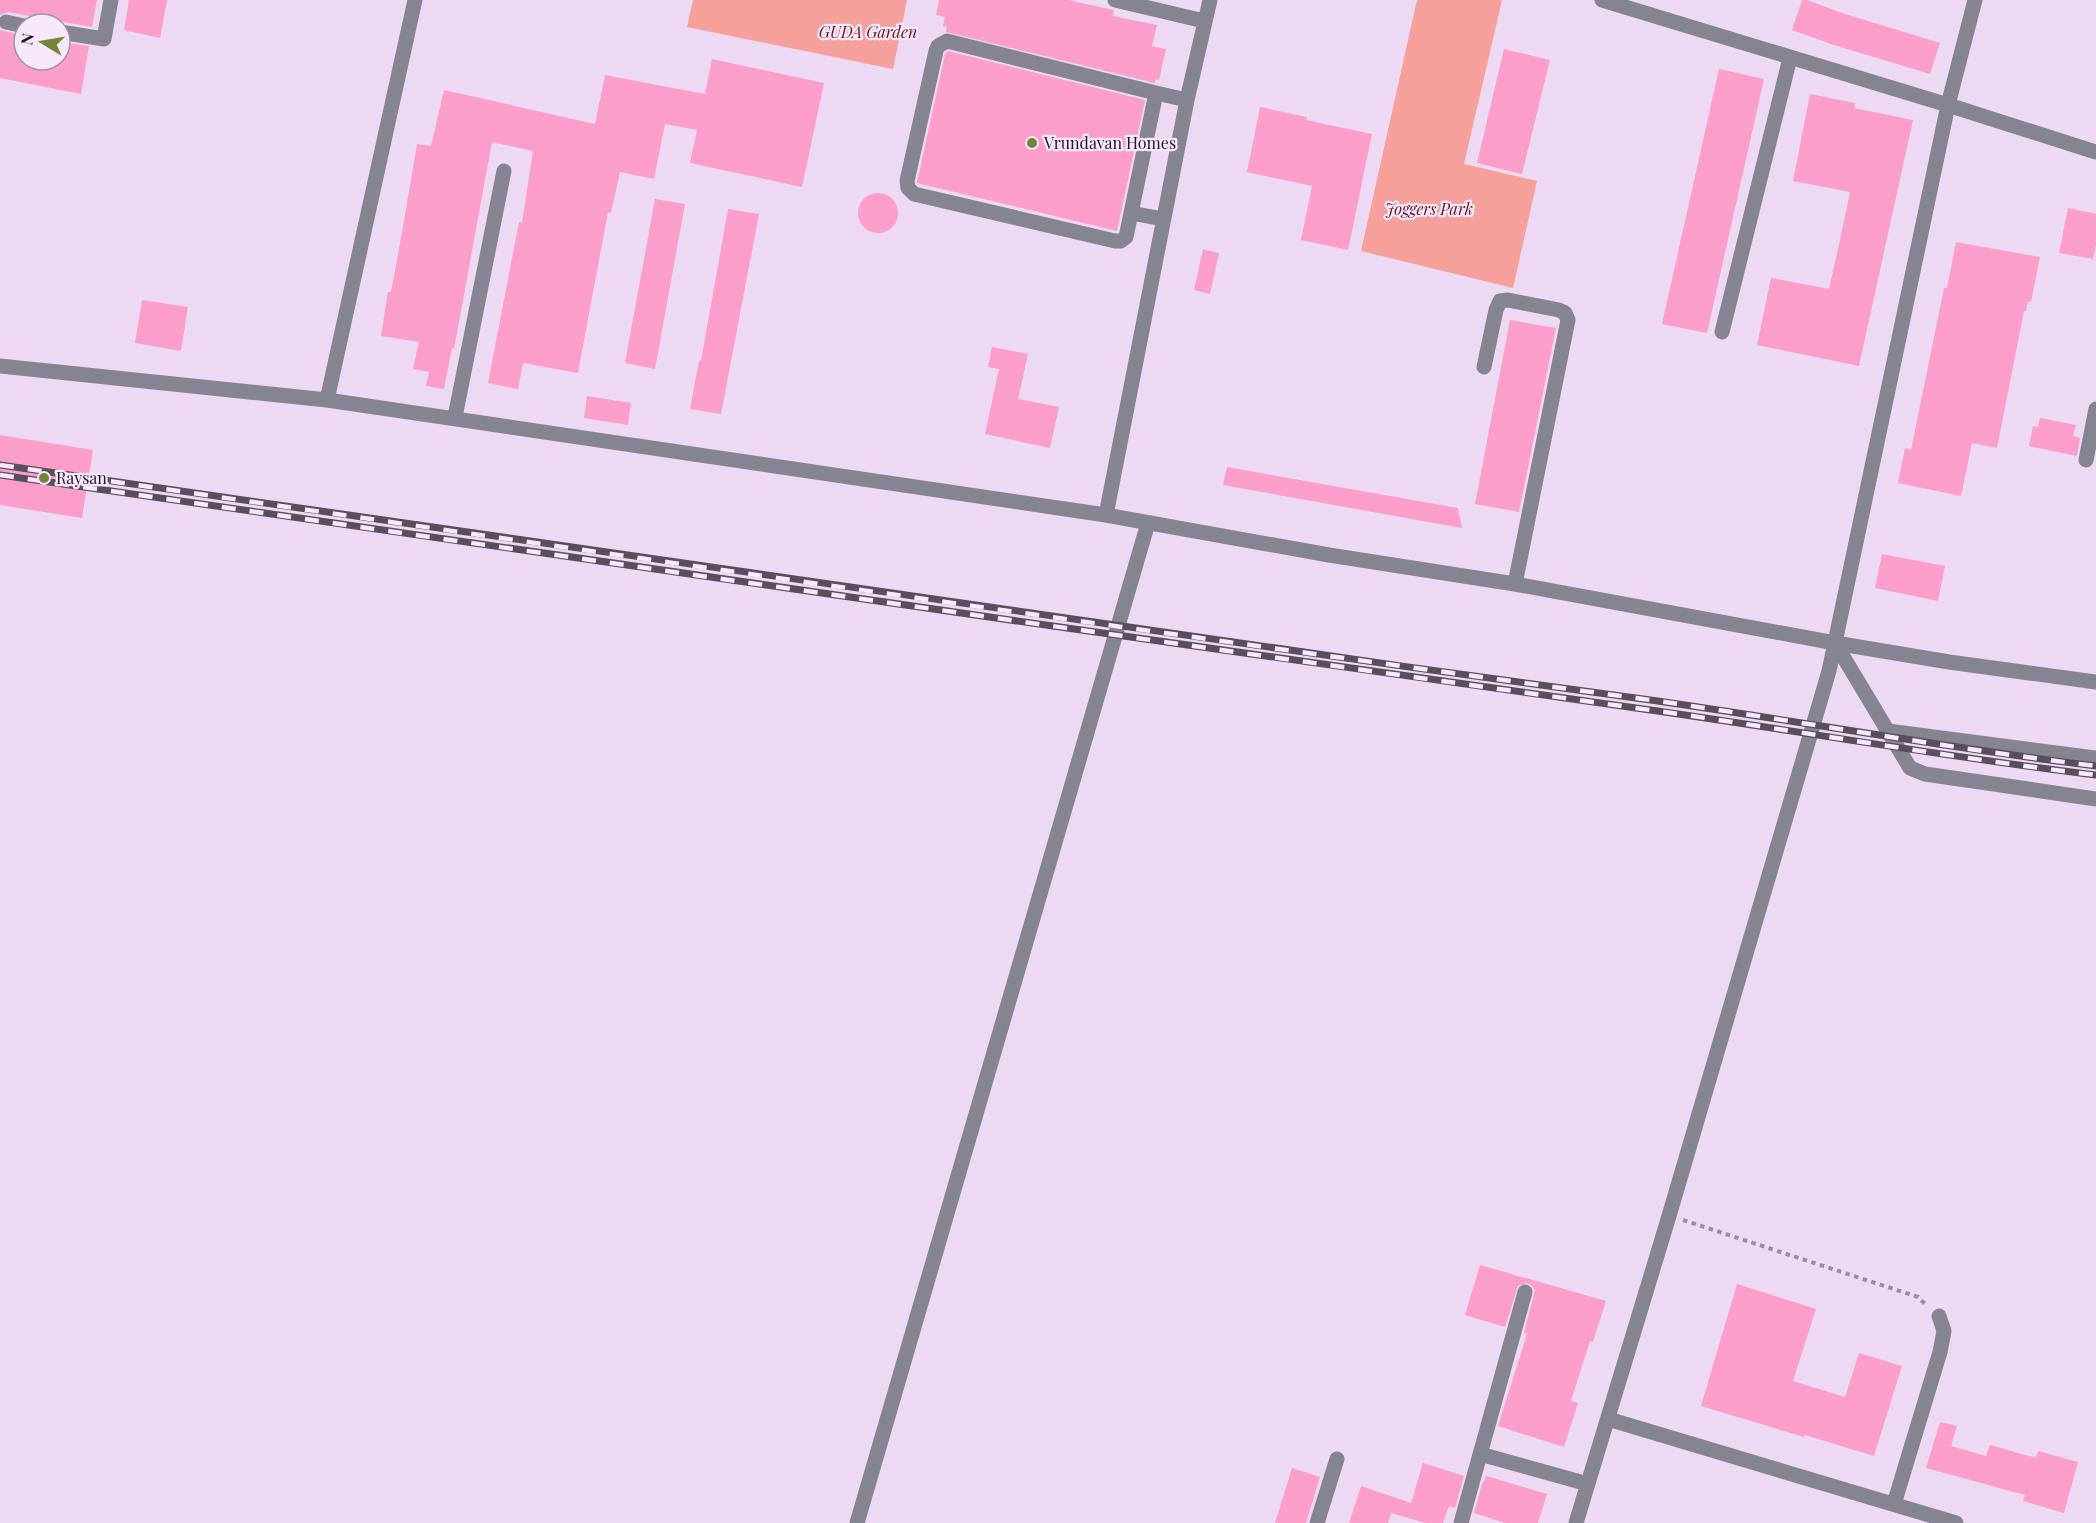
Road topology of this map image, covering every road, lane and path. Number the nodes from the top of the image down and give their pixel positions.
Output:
1 (111, 0) edge
2 (415, 0) edge
3 (1115, 0) edge
4 (1210, 0) edge
5 (1602, 0) edge
6 (1975, 0) edge
7 (1204, 21) junction
8 (6, 22) dead end
9 (12, 23) edge
10 (72, 34) edge
11 (1790, 58) junction
12 (1156, 93) junction
13 (1187, 100) junction
14 (1948, 105) junction
15 (2096, 152) edge
16 (504, 171) dead end
17 (1131, 213) junction
18 (1163, 219) junction
19 (1722, 332) dead end
20 (0, 366) edge
21 (1484, 367) dead end
22 (327, 400) junction
23 (2096, 409) edge
24 (455, 417) junction
25 (2085, 460) dead end
26 (1106, 515) junction
27 (1148, 523) junction
28 (1515, 584) junction
29 (1835, 643) junction
30 (2096, 682) edge
31 (1888, 730) junction
32 (2096, 758) edge
33 (2096, 799) edge
34 (1669, 1216) junction
35 (1525, 1292) dead end
36 (1938, 1316) joint
37 (1608, 1419) junction
38 (1480, 1454) junction
39 (1337, 1459) dead end
40 (1588, 1484) junction
41 (1894, 1504) junction
42 (857, 1523) edge
43 (1317, 1523) edge
44 (1461, 1523) edge
45 (1576, 1523) edge
46 (1956, 1523) edge

1 - 10 street
2 - 22 street
3 - 7 street
4 - 7 street
5 - 11 street
6 - 14 street
7 - 13 street
8 - 9 street
11 - 14 street
11 - 19 street
12 - 13 street
12 - 17 street
12 - 17 street
13 - 18 street
14 - 15 street
14 - 29 street
16 - 24 street
17 - 18 street
18 - 26 street
20 - 22 street
21 - 28 street
22 - 24 street
23 - 25 street
24 - 26 street
26 - 27 street
27 - 28 street
27 - 42 street
28 - 29 street
29 - 30 street
29 - 31 street
29 - 34 street
31 - 32 street
31 - 33 street
34 - 36 path
34 - 37 street
35 - 38 street
36 - 41 street
37 - 40 street
37 - 41 street
38 - 40 street
38 - 44 street
39 - 43 street
40 - 45 street
41 - 46 street

